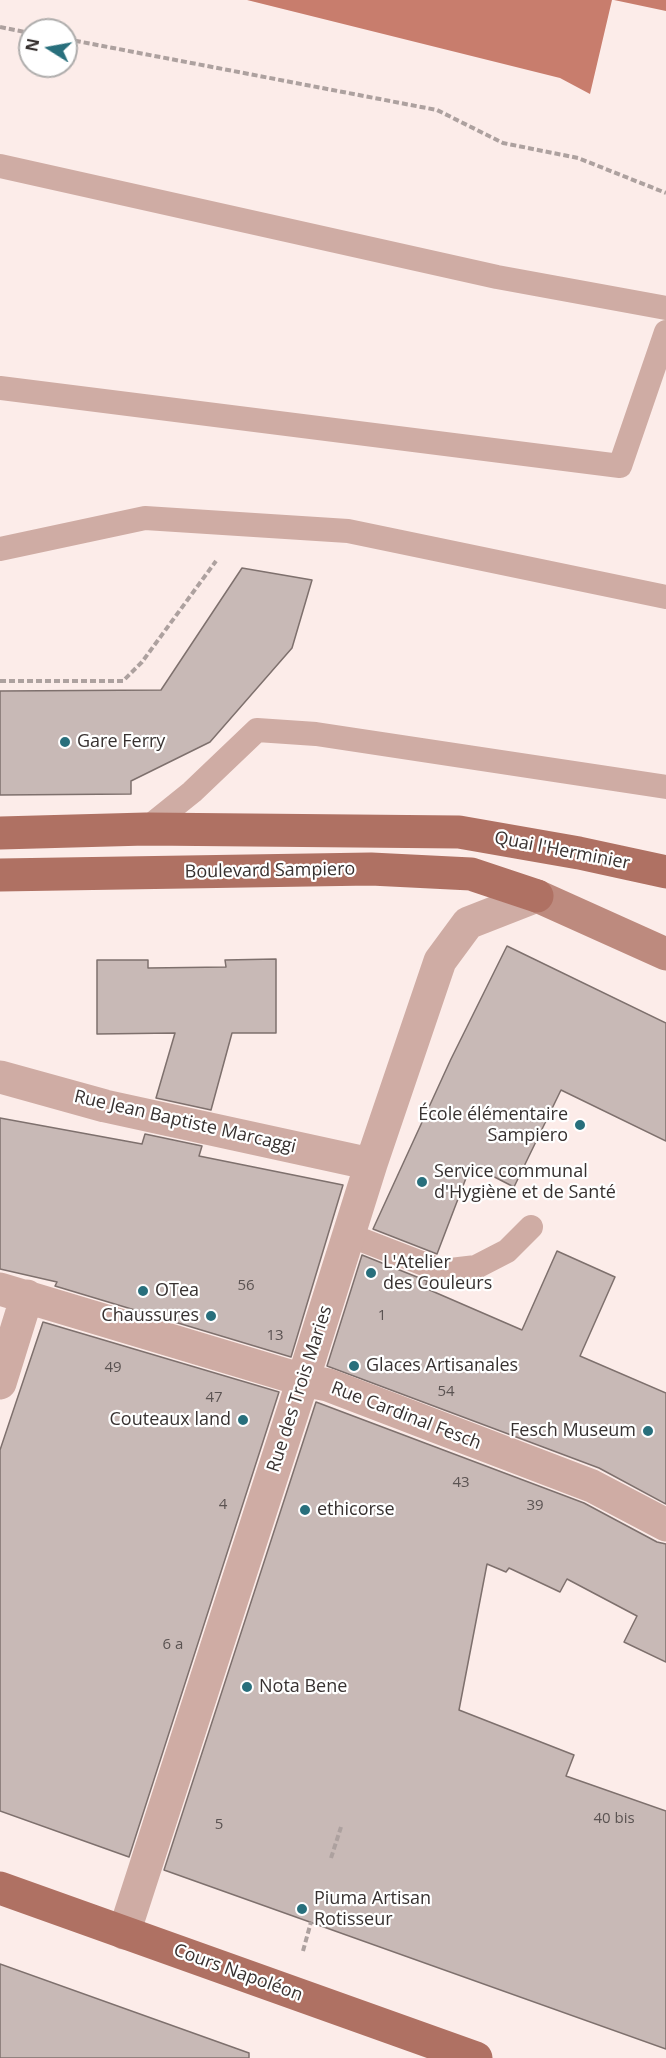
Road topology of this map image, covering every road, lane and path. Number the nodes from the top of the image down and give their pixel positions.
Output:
1 (0, 27) edge
2 (18, 31) edge
3 (78, 41) edge
4 (0, 166) edge
5 (666, 193) edge
6 (666, 308) edge
7 (666, 332) edge
8 (0, 388) edge
9 (0, 549) edge
10 (221, 554) dead end
11 (666, 597) edge
12 (0, 681) edge
13 (666, 787) edge
14 (146, 830) junction
15 (0, 833) edge
16 (666, 872) edge
17 (0, 875) edge
18 (537, 896) junction
19 (666, 954) edge
20 (0, 1077) edge
21 (371, 1164) junction
22 (531, 1227) dead end
23 (349, 1235) junction
24 (14, 1292) edge
25 (303, 1380) junction
26 (0, 1383) edge
27 (666, 1524) edge
28 (341, 1827) dead end
29 (331, 1858) dead end
30 (0, 1888) edge
31 (124, 1933) junction
32 (476, 2058) edge

1 - 2 path
3 - 5 path
4 - 6 lane
7 - 8 lane
9 - 11 lane
10 - 12 path
13 - 14 lane
14 - 15 main road
14 - 16 main road, Quai l'Herminier
17 - 18 main road, Boulevard Sampiero
18 - 19 main road
18 - 21 street, Rue des Trois Maries
20 - 21 street, Rue Jean Baptiste Marcaggi
21 - 23 street, Rue des Trois Maries
22 - 23 lane
23 - 25 street, Rue des Trois Maries
24 - 25 street, Rue Cardinal Fesch
24 - 26 street
25 - 27 street, Rue Cardinal Fesch
25 - 31 street, Rue des Trois Maries
28 - 29 path
30 - 31 main road, Cours Napoléon
31 - 32 main road, Cours Napoléon

